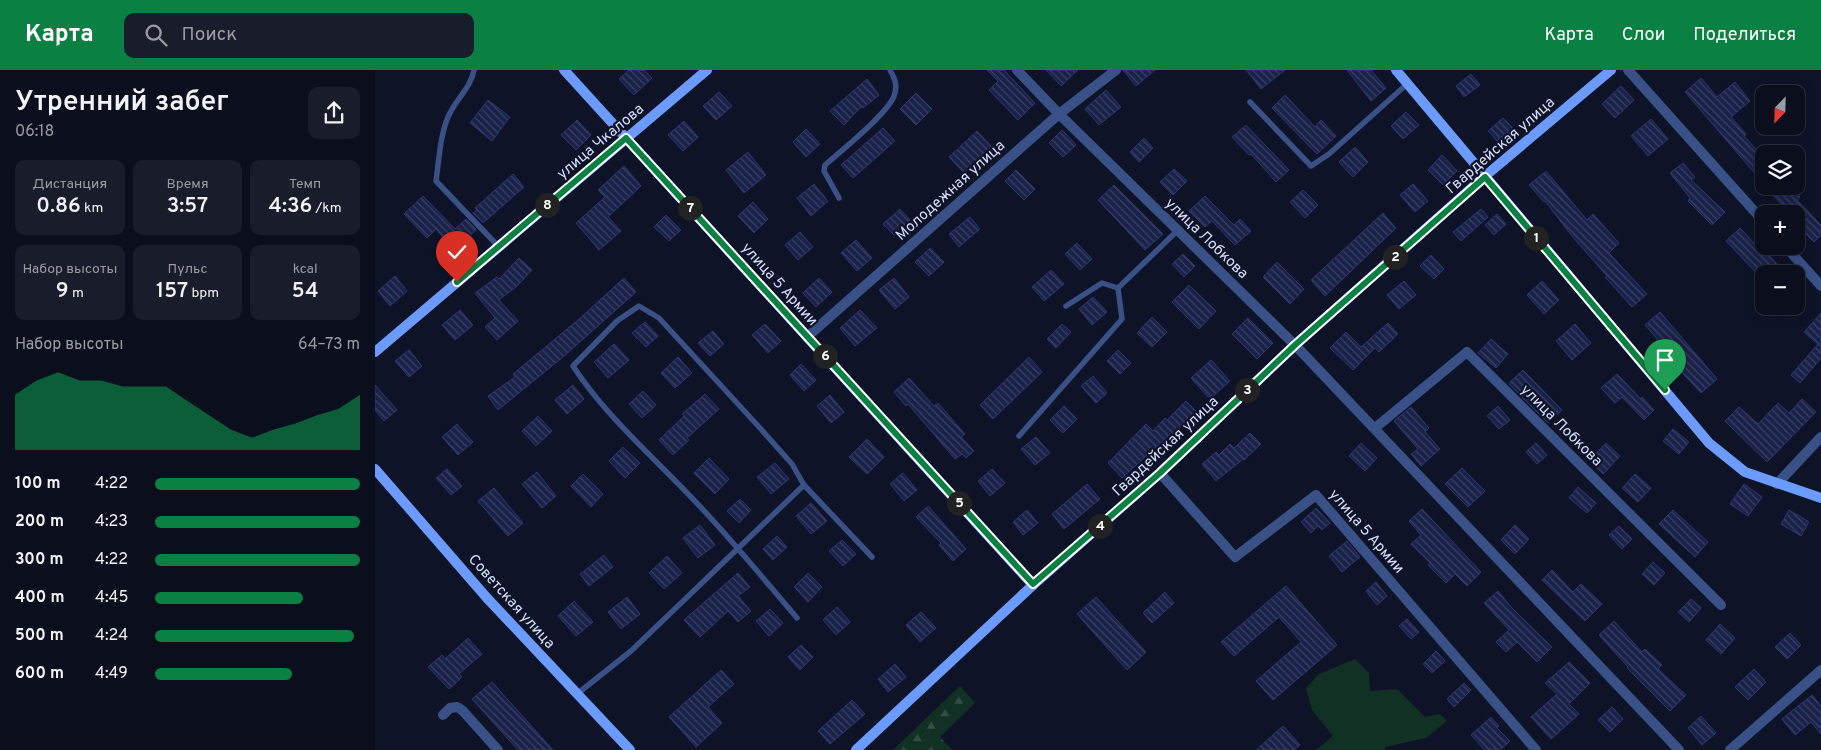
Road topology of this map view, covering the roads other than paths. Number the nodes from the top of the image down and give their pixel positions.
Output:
1 (474, 70) edge
2 (564, 70) edge
3 (707, 70) edge
4 (890, 70) edge
5 (1017, 70) edge
6 (1116, 70) edge
7 (1396, 70) edge
8 (1611, 70) edge
9 (1627, 70) edge
10 (1407, 84) junction
11 (1250, 102) dead end
12 (1059, 114) junction
13 (626, 138) junction
14 (1485, 177) junction
15 (839, 198) dead end
16 (1755, 212) edge
17 (1178, 230) junction
18 (499, 246) junction
19 (1793, 255) edge
20 (1821, 286) edge
21 (1118, 288) junction
22 (1065, 306) dead end
23 (807, 337) junction
24 (1295, 345) junction
25 (375, 352) edge
26 (1375, 428) junction
27 (1019, 436) dead end
28 (1821, 436) edge
29 (375, 469) edge
30 (1160, 473) junction
31 (1777, 484) junction
32 (805, 485) junction
33 (1821, 498) edge
34 (737, 549) junction
35 (872, 557) dead end
36 (1033, 584) junction
37 (1721, 605) dead end
38 (797, 618) dead end
39 (1821, 670) edge
40 (577, 694) junction
41 (443, 715) dead end
42 (498, 750) edge
43 (630, 750) edge
44 (857, 750) edge
45 (1536, 750) edge
46 (1679, 750) edge
47 (1731, 750) edge

1 - 18 lane
2 - 13 main road, улица 5 Армии
3 - 13 main road, улица Чкалова
4 - 15 lane
5 - 12 street, улица Лобкова
6 - 12 street, Молодежная улица
7 - 10 main road
8 - 14 main road, Гвардейская улица
9 - 16 street
10 - 11 lane
10 - 14 main road
12 - 17 street, улица Лобкова
12 - 23 street, Молодежная улица
13 - 18 main road, улица Чкалова
13 - 23 main road, улица 5 Армии
14 - 24 main road, Гвардейская улица
14 - 31 main road
17 - 21 lane
17 - 24 street, улица Лобкова
18 - 25 main road, улица Чкалова
19 - 20 street
21 - 22 lane
21 - 27 lane
23 - 36 main road, улица 5 Армии
24 - 26 street, улица Лобкова
24 - 30 main road, Гвардейская улица
26 - 37 street, улица Лобкова
26 - 46 street, улица Лобкова
28 - 31 street
29 - 40 main road, Советская улица
30 - 36 main road, Гвардейская улица
30 - 45 street, улица 5 Армии
31 - 33 main road
32 - 34 lane
32 - 34 lane
32 - 35 lane
34 - 38 lane
34 - 40 lane
36 - 44 main road, Гвардейская улица
39 - 47 street
40 - 43 main road, Советская улица
41 - 42 street

